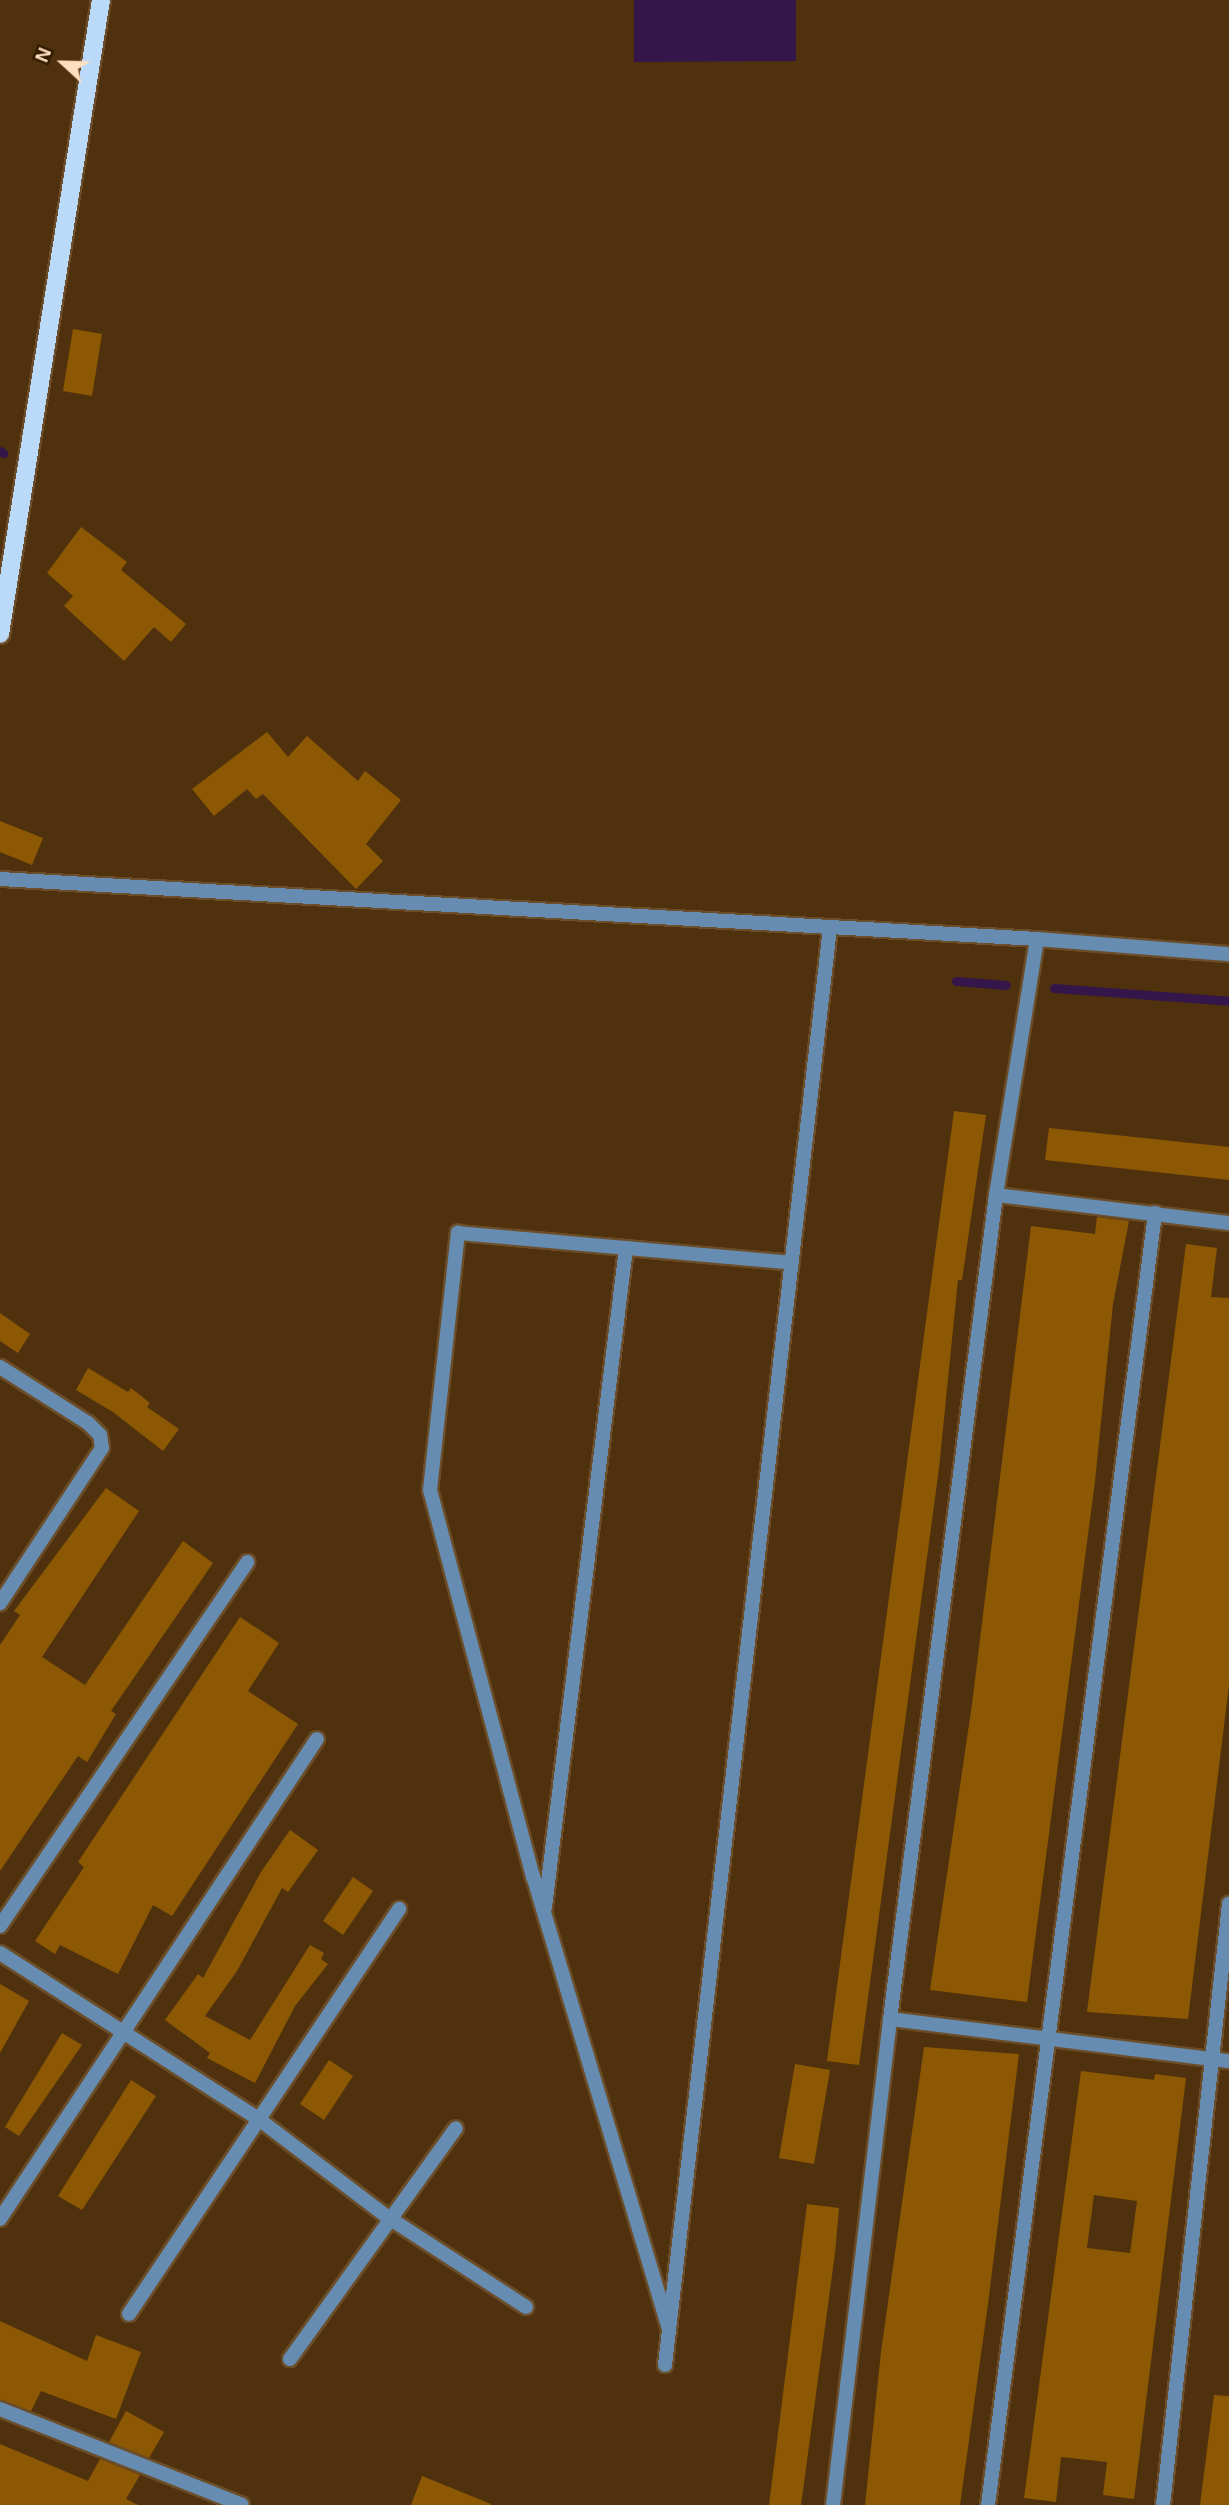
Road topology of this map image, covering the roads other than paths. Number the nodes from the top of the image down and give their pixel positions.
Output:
1 (101, 0) edge
2 (0, 634) edge
3 (0, 879) edge
4 (830, 928) junction
5 (1037, 939) junction
6 (1229, 954) edge
7 (996, 1195) junction
8 (1155, 1213) junction
9 (1229, 1223) edge
10 (626, 1248) junction
11 (792, 1263) junction
12 (0, 1367) edge
13 (247, 1562) dead end
14 (0, 1603) edge
15 (317, 1740) dead end
16 (1229, 1904) edge
17 (399, 1909) dead end
18 (544, 1912) junction
19 (0, 1926) edge
20 (0, 1953) edge
21 (890, 2019) junction
22 (126, 2031) junction
23 (1045, 2039) junction
24 (1211, 2058) junction
25 (1229, 2061) edge
26 (260, 2120) junction
27 (456, 2128) dead end
28 (0, 2219) edge
29 (391, 2219) junction
30 (526, 2307) dead end
31 (129, 2314) dead end
32 (669, 2329) junction
33 (290, 2359) dead end
34 (665, 2365) dead end
35 (0, 2409) edge
36 (242, 2505) edge
37 (833, 2505) edge
38 (988, 2505) edge
39 (1163, 2505) edge

1 - 2 main road
3 - 4 street
4 - 5 street
4 - 11 street
5 - 6 street
5 - 7 street
7 - 8 street
7 - 21 street
8 - 9 street
8 - 23 street
10 - 11 street
10 - 18 street
10 - 18 street
11 - 32 street
12 - 14 street
13 - 19 street
15 - 22 street
16 - 24 street
17 - 26 street
18 - 32 street
20 - 22 street
21 - 23 street
21 - 37 street
22 - 26 street
22 - 28 street
23 - 24 street
23 - 38 street
24 - 25 street
24 - 39 street
26 - 29 street
26 - 31 street
27 - 29 street
29 - 30 street
29 - 33 street
32 - 34 street
35 - 36 street

